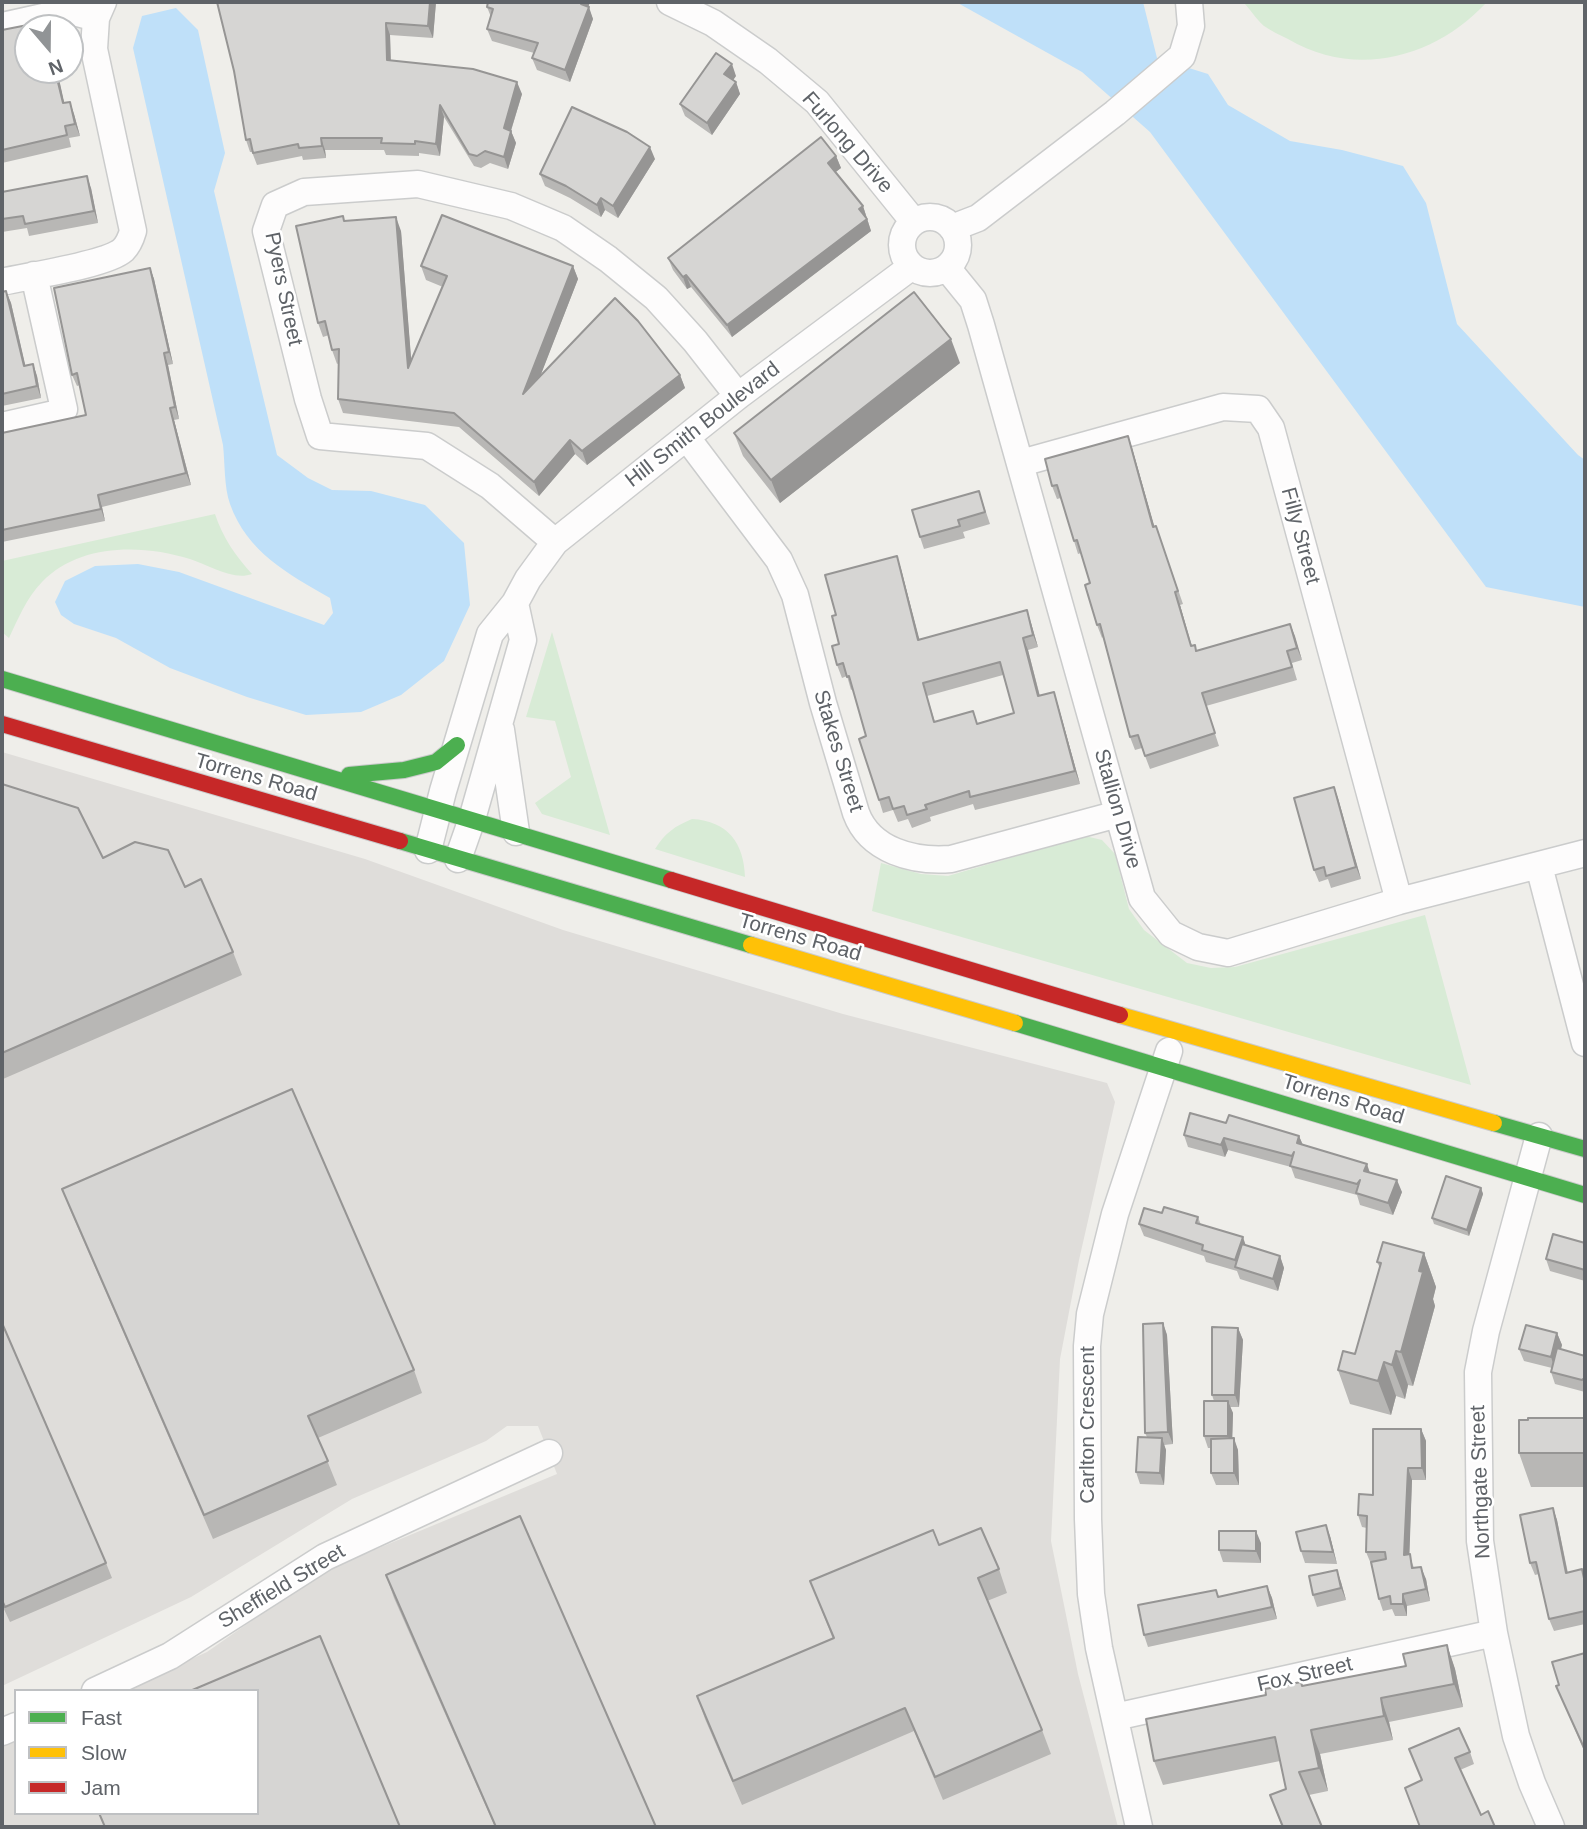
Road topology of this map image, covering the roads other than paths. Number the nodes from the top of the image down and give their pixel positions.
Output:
1 (670, 2) edge
2 (1189, 2) edge
3 (100, 10) edge
4 (2, 26) edge
5 (914, 222) junction
6 (952, 228) junction
7 (911, 267) junction
8 (947, 268) junction
9 (34, 275) junction
10 (2, 282) edge
11 (738, 396) junction
12 (2, 426) edge
13 (687, 438) junction
14 (1021, 463) junction
15 (555, 542) junction
16 (515, 603) junction
17 (2, 679) edge
18 (500, 721) junction
19 (2, 724) edge
20 (457, 745) junction
21 (331, 777) junction
22 (439, 809) junction
23 (1118, 814) junction
24 (472, 819) junction
25 (516, 832) junction
26 (428, 850) junction
27 (1585, 853) edge
28 (458, 859) junction
29 (1539, 866) junction
30 (1399, 901) junction
31 (1175, 1031) junction
32 (1585, 1043) edge
33 (1164, 1067) junction
34 (1539, 1136) junction
35 (1585, 1149) edge
36 (1529, 1178) junction
37 (1585, 1195) edge
38 (549, 1453) dead end
39 (1494, 1633) junction
40 (99, 1689) edge
41 (1115, 1717) junction
42 (1139, 1827) edge
43 (1551, 1827) edge

1 - 5 street, Furlong Drive
2 - 6 street
3 - 4 street
3 - 9 street
5 - 6 street
5 - 7 street
6 - 8 street
7 - 8 street
7 - 11 street, Hill Smith Boulevard
8 - 14 street, Stallion Drive
9 - 10 street
9 - 12 street
11 - 13 street, Hill Smith Boulevard
11 - 15 street, Pyers Street
13 - 15 street, Hill Smith Boulevard
13 - 23 street, Stakes Street
14 - 23 street, Stallion Drive
14 - 30 street, Filly Street
15 - 16 street, Hill Smith Boulevard
16 - 18 street
16 - 20 street, Hill Smith Boulevard
17 - 21 main road, Torrens Road
18 - 24 street
18 - 25 street
19 - 26 main road, Torrens Road
20 - 21 main road
20 - 22 street, Hill Smith Boulevard
21 - 22 main road, Torrens Road
22 - 24 main road, Torrens Road
22 - 26 street, Hill Smith Boulevard
23 - 30 street, Stallion Drive
24 - 25 main road, Torrens Road
24 - 28 street
25 - 31 main road, Torrens Road
26 - 28 main road, Torrens Road
27 - 29 street, Stallion Drive
28 - 33 main road, Torrens Road
29 - 30 street, Stallion Drive
29 - 32 street
31 - 33 street, Carlton Crescent
31 - 34 main road, Torrens Road
33 - 36 main road, Torrens Road
33 - 41 street, Carlton Crescent
34 - 35 main road, Torrens Road
34 - 36 street, Northgate Street
36 - 37 main road, Torrens Road
36 - 39 street, Northgate Street
38 - 40 street, Sheffield Street
39 - 41 street, Fox Street
39 - 43 street, Northgate Street
41 - 42 street, Carlton Crescent

